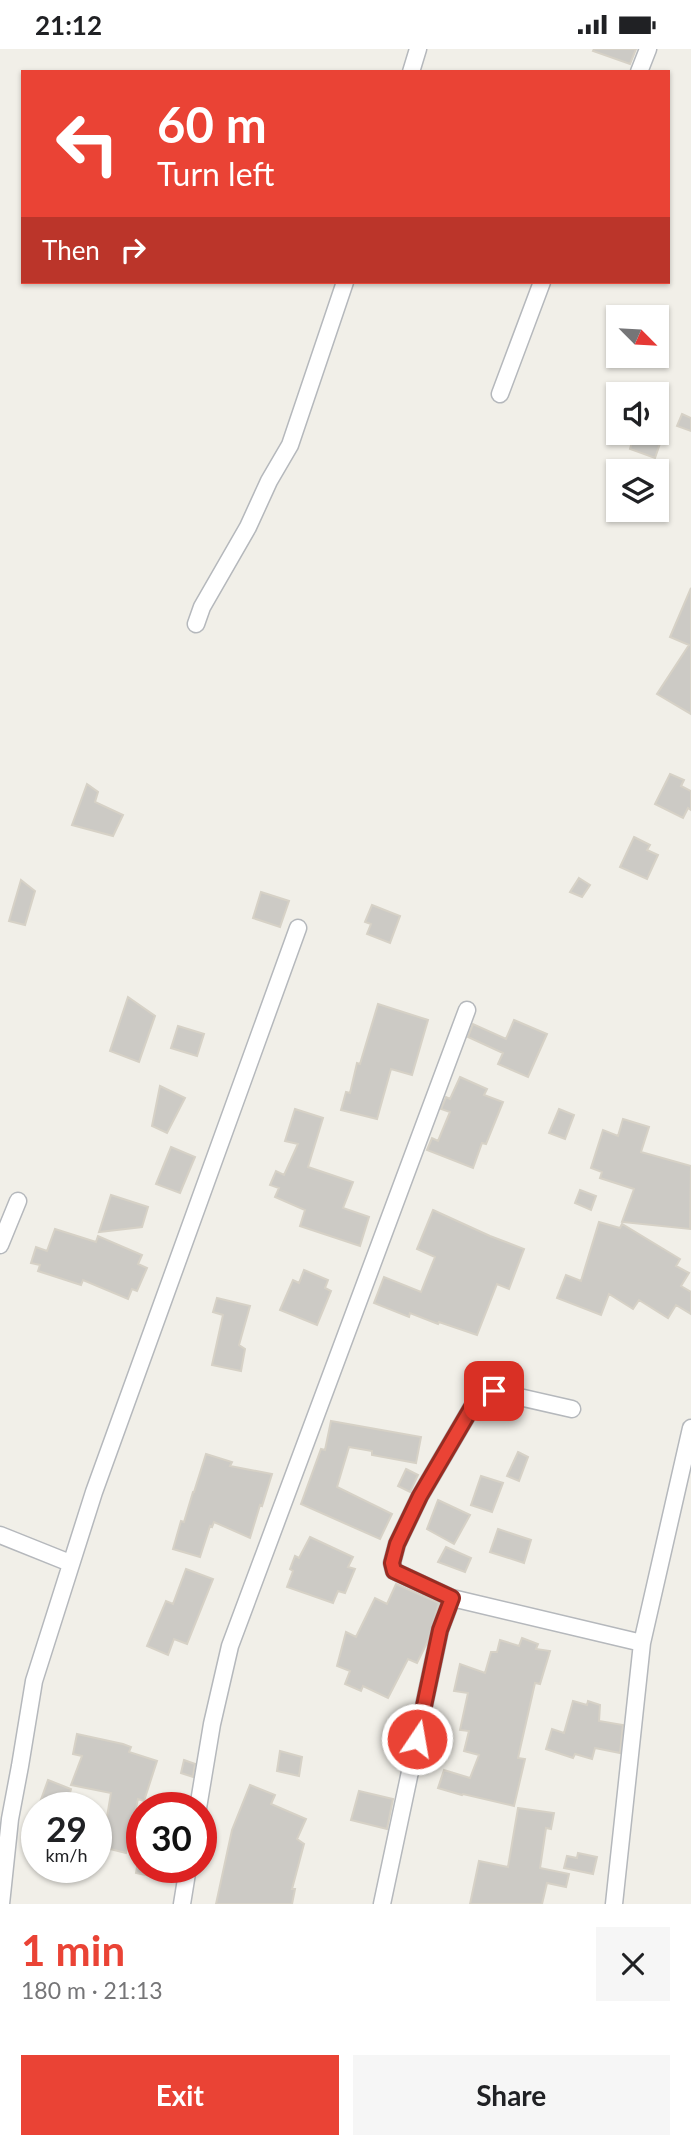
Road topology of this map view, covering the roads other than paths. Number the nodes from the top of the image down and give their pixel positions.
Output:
1 (418, 49) edge
2 (648, 49) edge
3 (412, 70) edge
4 (640, 70) edge
5 (344, 284) edge
6 (541, 284) edge
7 (500, 394) dead end
8 (196, 624) dead end
9 (298, 928) dead end
10 (467, 1010) dead end
11 (19, 1201) dead end
12 (0, 1245) edge
13 (572, 1409) dead end
14 (691, 1427) edge
15 (686, 1473) edge
16 (0, 1535) edge
17 (70, 1563) junction
18 (452, 1598) junction
19 (642, 1643) junction
20 (201, 1792) edge
21 (185, 1883) edge
22 (1, 1904) edge
23 (182, 1904) edge
24 (382, 1904) edge
25 (614, 1904) edge

1 - 3 street
2 - 4 street
5 - 8 street
6 - 7 street
9 - 17 street
10 - 20 street
11 - 12 street
13 - 18 street
14 - 15 street
15 - 19 street
16 - 17 street
17 - 22 street
18 - 19 street
18 - 24 street
19 - 25 street
21 - 23 street

